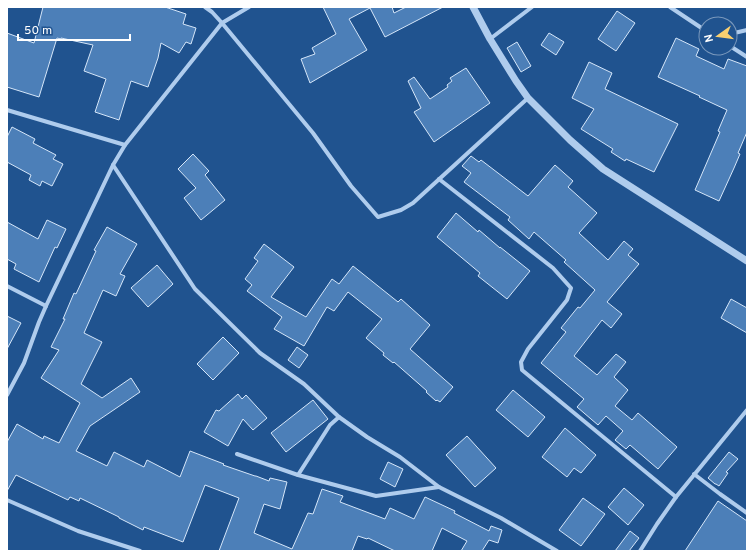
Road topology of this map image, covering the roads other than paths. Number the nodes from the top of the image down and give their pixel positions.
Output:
1 (205, 7) edge
2 (249, 7) edge
3 (473, 7) edge
4 (532, 7) edge
5 (670, 7) edge
6 (222, 22) junction
7 (698, 26) edge
8 (490, 39) junction
9 (738, 51) edge
10 (747, 57) edge
11 (528, 98) junction
12 (7, 110) edge
13 (125, 145) junction
14 (113, 165) junction
15 (439, 179) junction
16 (747, 261) edge
17 (7, 286) edge
18 (46, 306) junction
19 (7, 395) edge
20 (747, 410) edge
21 (339, 417) junction
22 (237, 454) dead end
23 (694, 474) junction
24 (298, 475) junction
25 (439, 487) junction
26 (676, 497) junction
27 (7, 500) edge
28 (747, 512) edge
29 (140, 551) edge
30 (557, 551) edge
31 (640, 551) edge

1 - 6 street
2 - 6 street
3 - 8 street
4 - 8 street
5 - 7 street
6 - 13 street
6 - 15 street
8 - 11 street
9 - 10 street
11 - 15 street
11 - 16 street
12 - 13 street
13 - 14 street
14 - 18 street
14 - 21 street
15 - 26 street
17 - 18 street
18 - 19 street
20 - 23 street
21 - 24 street
21 - 25 street
22 - 24 street
23 - 26 street
23 - 28 street
24 - 25 street
25 - 30 street
26 - 31 street
27 - 29 street

